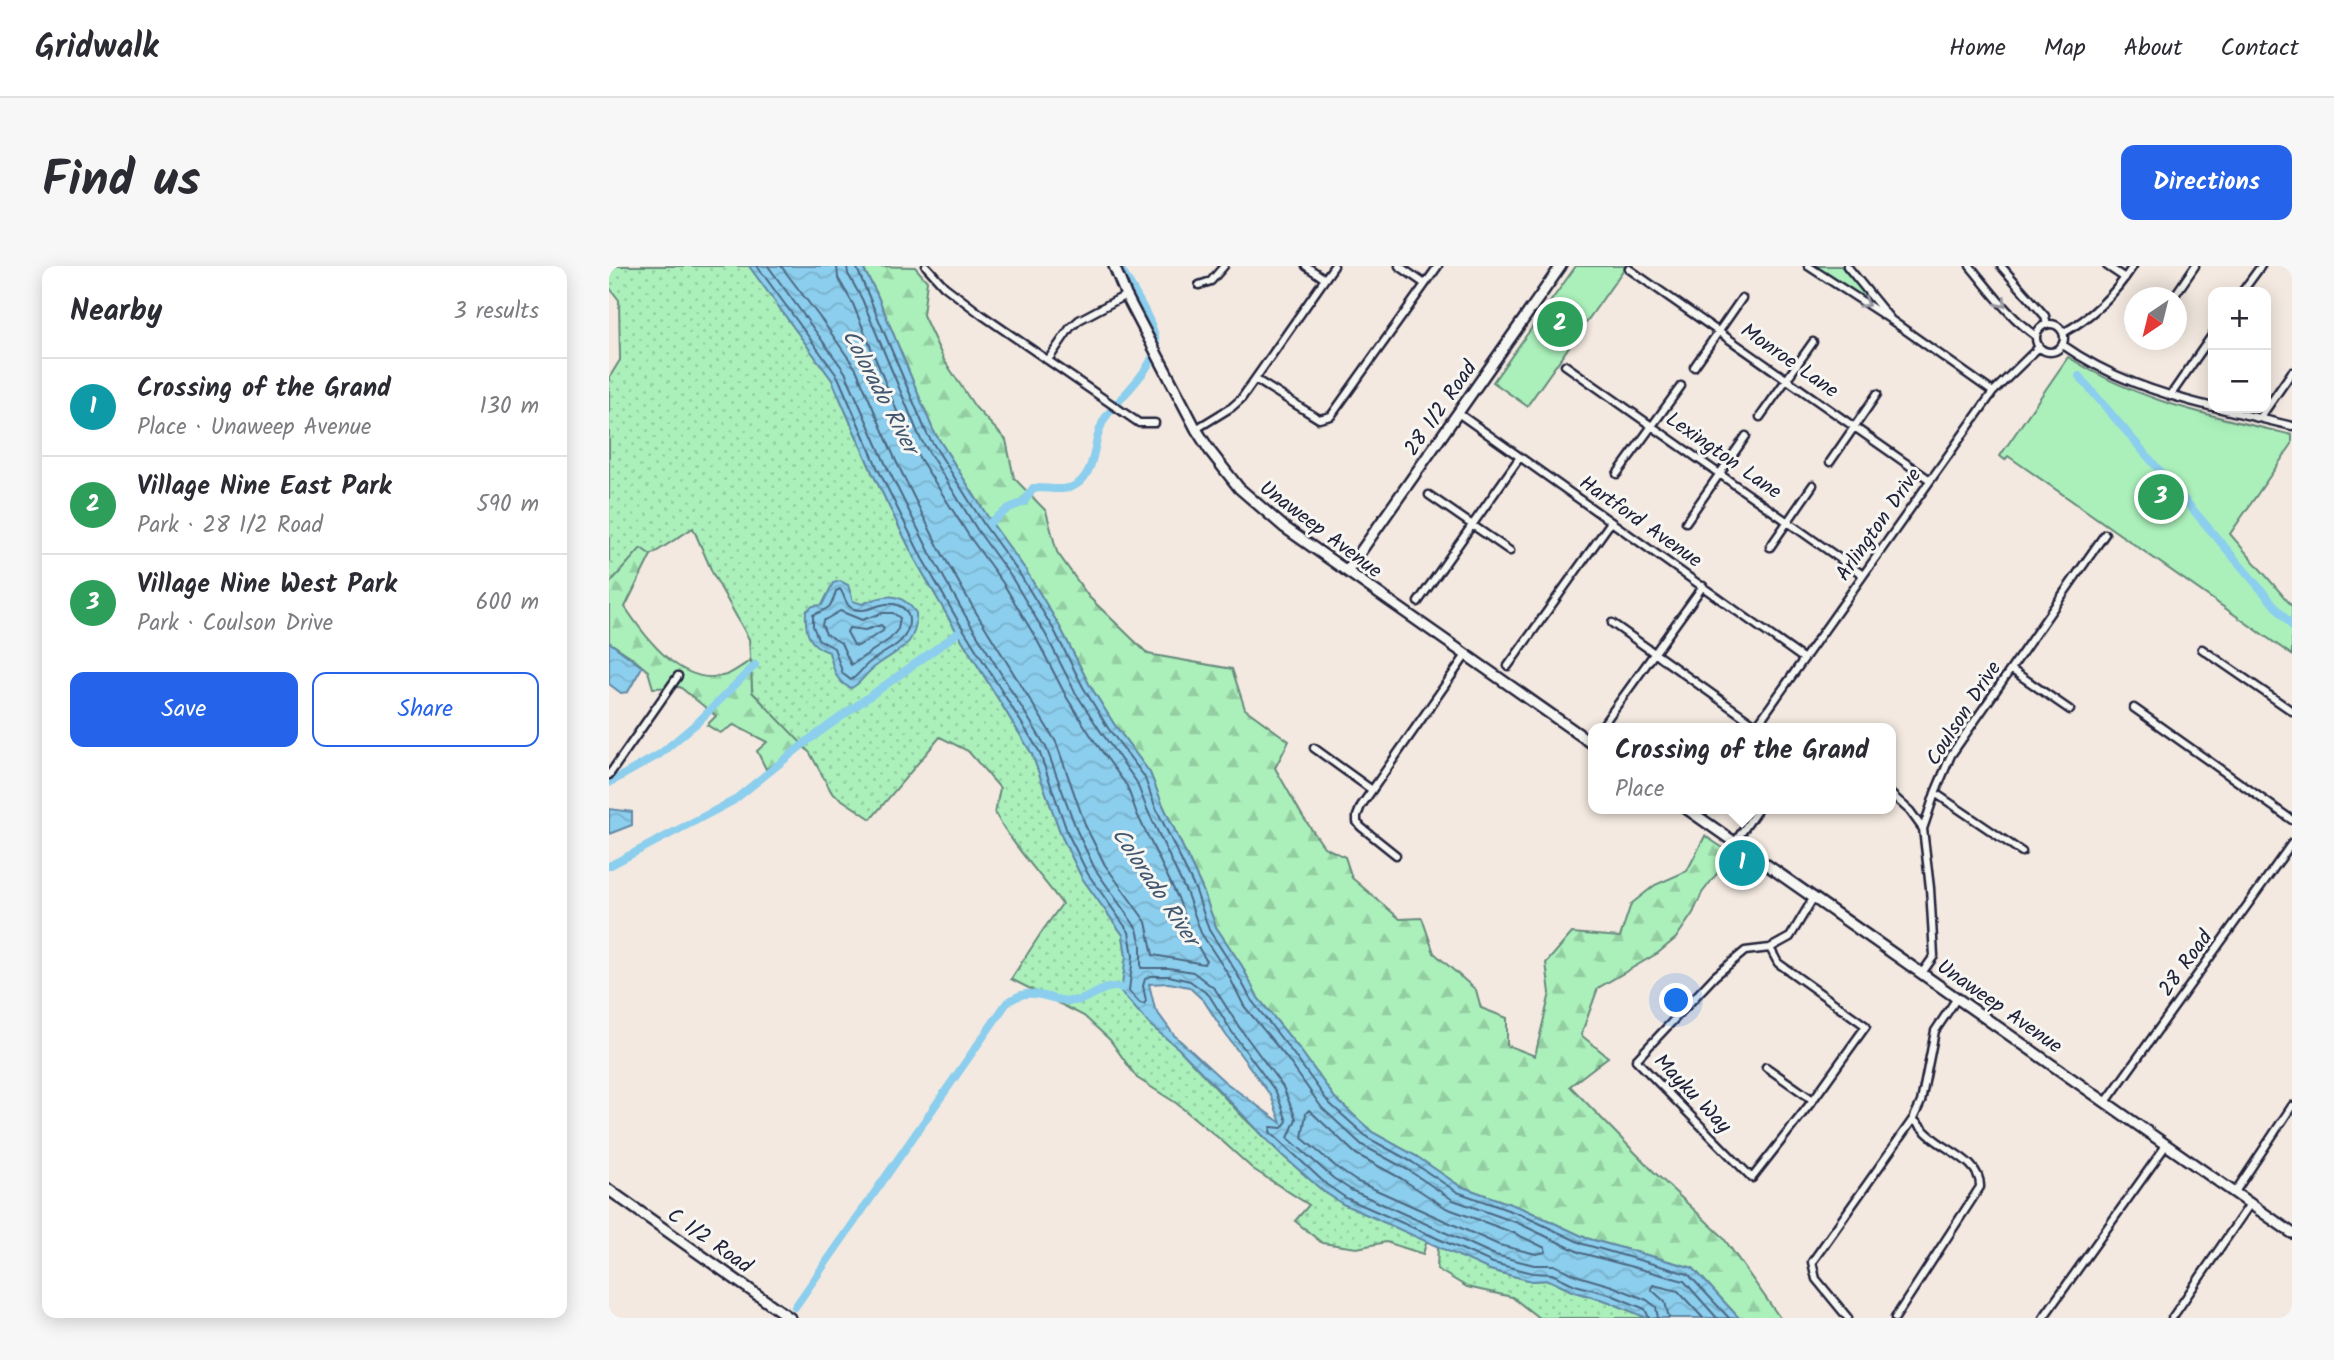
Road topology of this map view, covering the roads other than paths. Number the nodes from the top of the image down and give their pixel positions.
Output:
1 (926, 266) edge
2 (1114, 266) edge
3 (1224, 266) edge
4 (1306, 266) edge
5 (1334, 266) edge
6 (1399, 266) edge
7 (1437, 266) edge
8 (1561, 266) edge
9 (1808, 266) edge
10 (1847, 266) edge
11 (1970, 266) edge
12 (2001, 266) edge
13 (2107, 266) edge
14 (2133, 266) edge
15 (2195, 266) edge
16 (2261, 266) edge
17 (1629, 269) dead end
18 (2125, 278) junction
19 (1325, 279) junction
20 (1425, 284) junction
21 (1199, 285) dead end
22 (2181, 287) edge
23 (2246, 287) edge
24 (1126, 295) junction
25 (1742, 298) dead end
26 (1891, 320) junction
27 (2047, 325) junction
28 (1719, 332) junction
29 (2063, 333) junction
30 (2036, 336) junction
31 (2208, 341) edge
32 (1813, 342) dead end
33 (2063, 345) junction
34 (2039, 347) junction
35 (1048, 360) junction
36 (1565, 365) dead end
37 (1694, 367) dead end
38 (2292, 372) edge
39 (1255, 379) junction
40 (1786, 379) junction
41 (1681, 386) dead end
42 (1993, 392) junction
43 (1877, 394) dead end
44 (2170, 396) junction
45 (2208, 405) edge
46 (1458, 413) junction
47 (2240, 413) edge
48 (1760, 417) dead end
49 (2260, 418) junction
50 (1155, 423) dead end
51 (1652, 426) junction
52 (2292, 426) edge
53 (1854, 427) junction
54 (1196, 429) junction
55 (1746, 436) dead end
56 (1520, 457) junction
57 (1830, 462) dead end
58 (1720, 473) junction
59 (1617, 474) dead end
60 (1930, 480) junction
61 (1814, 485) dead end
62 (1429, 495) dead end
63 (1611, 522) junction
64 (1686, 522) dead end
65 (1788, 522) junction
66 (1472, 524) junction
67 (2105, 534) dead end
68 (1770, 547) dead end
69 (1510, 551) dead end
70 (1347, 571) junction
71 (1863, 575) junction
72 (1703, 586) junction
73 (1417, 603) dead end
74 (1612, 623) dead end
75 (2203, 649) dead end
76 (1654, 653) junction
77 (1466, 655) junction
78 (1804, 659) junction
79 (1508, 666) dead end
80 (2012, 670) junction
81 (678, 676) dead end
82 (2134, 708) dead end
83 (2070, 710) dead end
84 (2292, 711) edge
85 (1604, 723) edge
86 (1750, 723) edge
87 (1759, 723) edge
88 (1588, 740) edge
89 (1314, 748) dead end
90 (609, 775) edge
91 (1372, 790) junction
92 (1935, 793) junction
93 (1896, 798) edge
94 (1698, 814) edge
95 (1755, 814) edge
96 (2292, 820) edge
97 (1923, 830) junction
98 (1735, 842) junction
99 (2292, 843) edge
100 (2022, 852) dead end
101 (1396, 855) dead end
102 (1814, 897) junction
103 (1770, 948) junction
104 (1921, 973) junction
105 (1957, 998) junction
106 (1766, 1067) dead end
107 (1813, 1100) junction
108 (2106, 1102) junction
109 (2292, 1106) edge
110 (1913, 1119) junction
111 (2167, 1144) junction
112 (609, 1190) edge
113 (2235, 1192) junction
114 (2250, 1204) junction
115 (2292, 1233) edge
116 (790, 1318) edge
117 (1848, 1318) edge
118 (1895, 1318) edge
119 (2043, 1318) edge
120 (2172, 1318) edge

1 - 35 street
2 - 24 main road, Unaweep Avenue
3 - 21 street
4 - 19 street
5 - 19 street
6 - 20 street
7 - 20 street
8 - 46 main road, 28 1/2 Road
9 -> 26 street
10 - 26 street
11 -> 30 street
12 - 27 street
13 - 18 street
14 - 18 street
15 - 22 street
16 - 23 street
17 - 28 street, Monroe Lane
18 - 29 street
19 - 39 street
20 - 39 street
24 - 35 street
24 - 54 main road, Unaweep Avenue
25 - 28 street
26 - 42 street
27 - 29 street
27 - 30 street
28 - 37 street
28 - 40 street, Monroe Lane
29 - 33 street
30 - 34 street
31 - 44 street
32 - 40 street
33 - 34 street
33 - 44 street
34 - 42 street, Arlington Drive
35 - 50 street
36 - 51 street, Lexington Lane
38 - 49 street
39 - 54 street
40 - 48 street
40 - 53 street, Monroe Lane
41 - 51 street
42 - 60 street, Arlington Drive
43 - 53 street
44 - 45 street
46 - 56 street, Hartford Avenue
46 - 70 main road, 28 1/2 Road
47 - 49 street
49 - 52 street
51 - 58 street, Lexington Lane
51 - 59 street
53 - 57 street
53 - 60 street, Monroe Lane
54 - 70 main road, Unaweep Avenue
55 - 58 street
56 - 63 street, Hartford Avenue
56 - 66 street
58 - 64 street
58 - 65 street, Lexington Lane
60 - 71 street, Arlington Drive
61 - 65 street
62 - 66 street
63 - 72 street, Hartford Avenue
63 - 79 street
65 - 68 street
65 - 71 street, Lexington Lane
66 - 69 street
66 - 73 street
67 - 80 street, Coulson Drive
70 - 77 main road, Unaweep Avenue
71 - 78 street, Arlington Drive
72 - 76 street
72 - 78 street, Hartford Avenue
74 - 76 street
75 - 84 street
76 - 85 street
76 - 86 street
77 - 88 main road, Unaweep Avenue
77 - 91 street
78 - 87 street, Arlington Drive
80 - 83 street
80 - 92 street, Coulson Drive
81 - 90 street
82 - 96 street
89 - 91 street
91 - 101 street
92 - 97 street, Coulson Drive
92 - 100 street
93 - 97 street
94 - 98 main road, Unaweep Avenue
95 - 98 street
97 - 104 street, Coulson Drive
98 - 102 main road, Unaweep Avenue
99 - 108 street, 28 Road
102 - 103 street, Mayku Way
102 - 104 main road, Unaweep Avenue
103 - 107 street
103 - 107 street, Mayku Way
104 - 105 main road, Unaweep Avenue
105 - 108 main road, Unaweep Avenue
105 - 110 street
106 - 107 street
108 - 111 main road, Unaweep Avenue
109 - 113 street
110 - 117 street
110 - 118 street
111 - 113 main road, Unaweep Avenue
111 - 119 street
112 - 116 main road, C 1/2 Road
113 - 114 main road, Unaweep Avenue
114 - 115 main road, Unaweep Avenue
114 - 120 street

